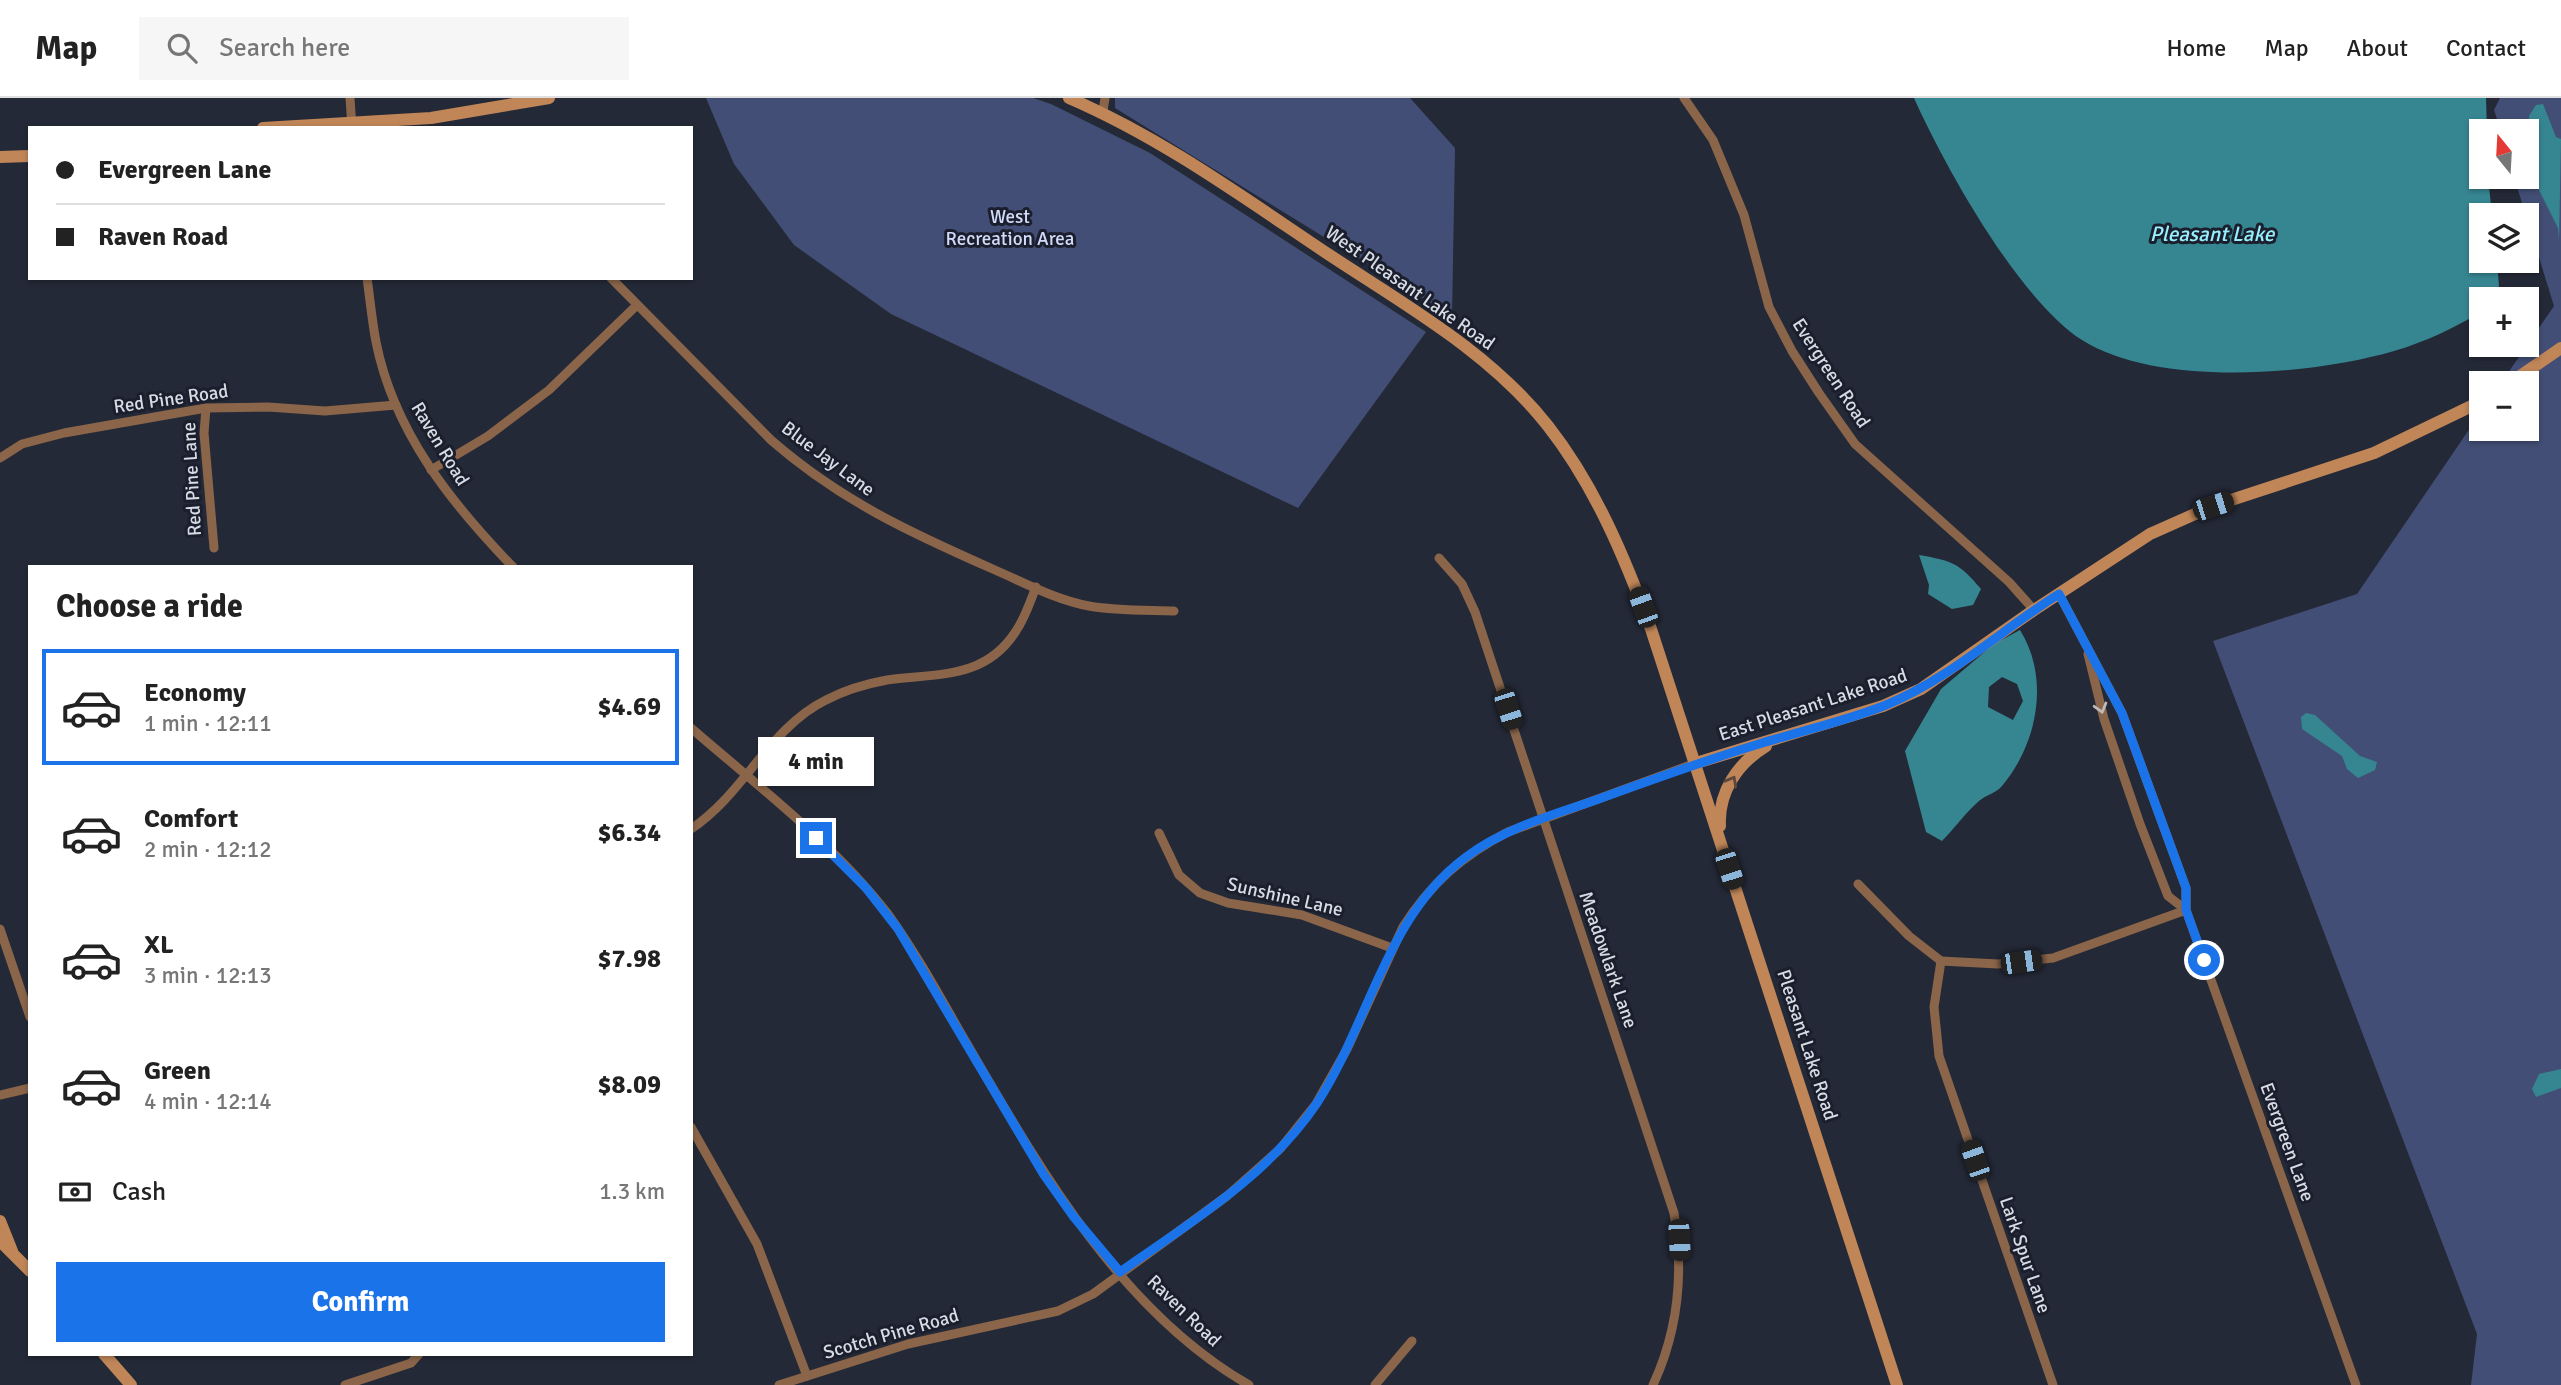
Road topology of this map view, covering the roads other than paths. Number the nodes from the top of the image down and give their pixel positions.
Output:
1 (350, 98) edge
2 (549, 98) edge
3 (1069, 98) edge
4 (1105, 98) edge
5 (1684, 98) edge
6 (1103, 111) junction
7 (351, 125) edge
8 (322, 126) edge
9 (28, 156) edge
10 (0, 157) edge
11 (367, 280) edge
12 (613, 280) edge
13 (637, 304) junction
14 (2561, 348) edge
15 (2527, 371) edge
16 (396, 405) junction
17 (2469, 407) edge
18 (206, 408) junction
19 (0, 458) edge
20 (431, 470) junction
21 (214, 548) dead end
22 (1438, 558) dead end
23 (511, 565) edge
24 (1036, 587) junction
25 (2059, 594) junction
26 (2034, 610) junction
27 (1174, 611) dead end
28 (2085, 642) junction
29 (1680, 718) joint
30 (693, 731) edge
31 (1778, 738) junction
32 (1696, 763) junction
33 (747, 777) junction
34 (1542, 819) junction
35 (693, 828) edge
36 (1159, 833) dead end
37 (1721, 844) junction
38 (1858, 884) dead end
39 (2186, 910) junction
40 (0, 929) edge
41 (1392, 948) junction
42 (1941, 961) junction
43 (28, 1011) edge
44 (28, 1089) edge
45 (0, 1096) edge
46 (693, 1130) edge
47 (0, 1221) edge
48 (0, 1241) edge
49 (12, 1251) junction
50 (28, 1269) edge
51 (1120, 1272) junction
52 (1412, 1341) dead end
53 (106, 1356) edge
54 (417, 1356) edge
55 (807, 1376) junction
56 (131, 1385) edge
57 (345, 1385) edge
58 (779, 1385) edge
59 (1249, 1385) edge
60 (1375, 1385) edge
61 (1653, 1385) edge
62 (1897, 1385) edge
63 (2053, 1385) edge
64 (2356, 1385) edge

1 - 7 street
2 - 7 street
3 - 6 street, West Pleasant Lake Road
4 - 6 street
5 - 26 street, Evergreen Road
6 - 29 street, West Pleasant Lake Road
7 - 8 street
9 - 10 street
11 - 16 street, Raven Road
12 - 13 street, Blue Jay Lane
13 - 20 street
13 - 24 street, Blue Jay Lane
14 - 15 street
16 - 18 street, Red Pine Road
16 - 20 street, Raven Road
17 - 25 street, East Pleasant Lake Road
18 - 19 street, Red Pine Road
18 - 21 street, Red Pine Lane
20 - 23 street, Raven Road
22 - 34 street, Meadowlark Lane
24 - 27 street, Blue Jay Lane
24 - 33 street
25 - 26 street, East Pleasant Lake Road
25 - 28 street, Evergreen Lane
26 - 31 street, East Pleasant Lake Road
28 - 39 street, Evergreen Lane
28 -> 39 street, Evergreen Lane
29 - 32 street, Pleasant Lake Road
30 - 33 street, Raven Road
31 - 32 street, East Pleasant Lake Road
37 -> 31 street
32 - 34 street, East Pleasant Lake Road
32 - 37 street, Pleasant Lake Road
33 - 35 street
33 - 51 street, Raven Road
34 - 41 street, East Pleasant Lake Road
34 - 61 street, Meadowlark Lane
36 - 41 street, Sunshine Lane
37 - 62 street, Pleasant Lake Road
38 - 42 street
39 - 42 street
39 - 64 street, Evergreen Lane
40 - 43 street
41 - 51 street, Scotch Pine Road
42 - 63 street, Lark Spur Lane
44 - 45 street
46 - 55 street, Scotch Pine Road
47 - 49 street
48 - 49 street
49 - 50 street
51 - 55 street, Scotch Pine Road
51 - 59 street, Raven Road
52 - 60 street
53 - 56 street
54 - 57 street
55 - 58 street

